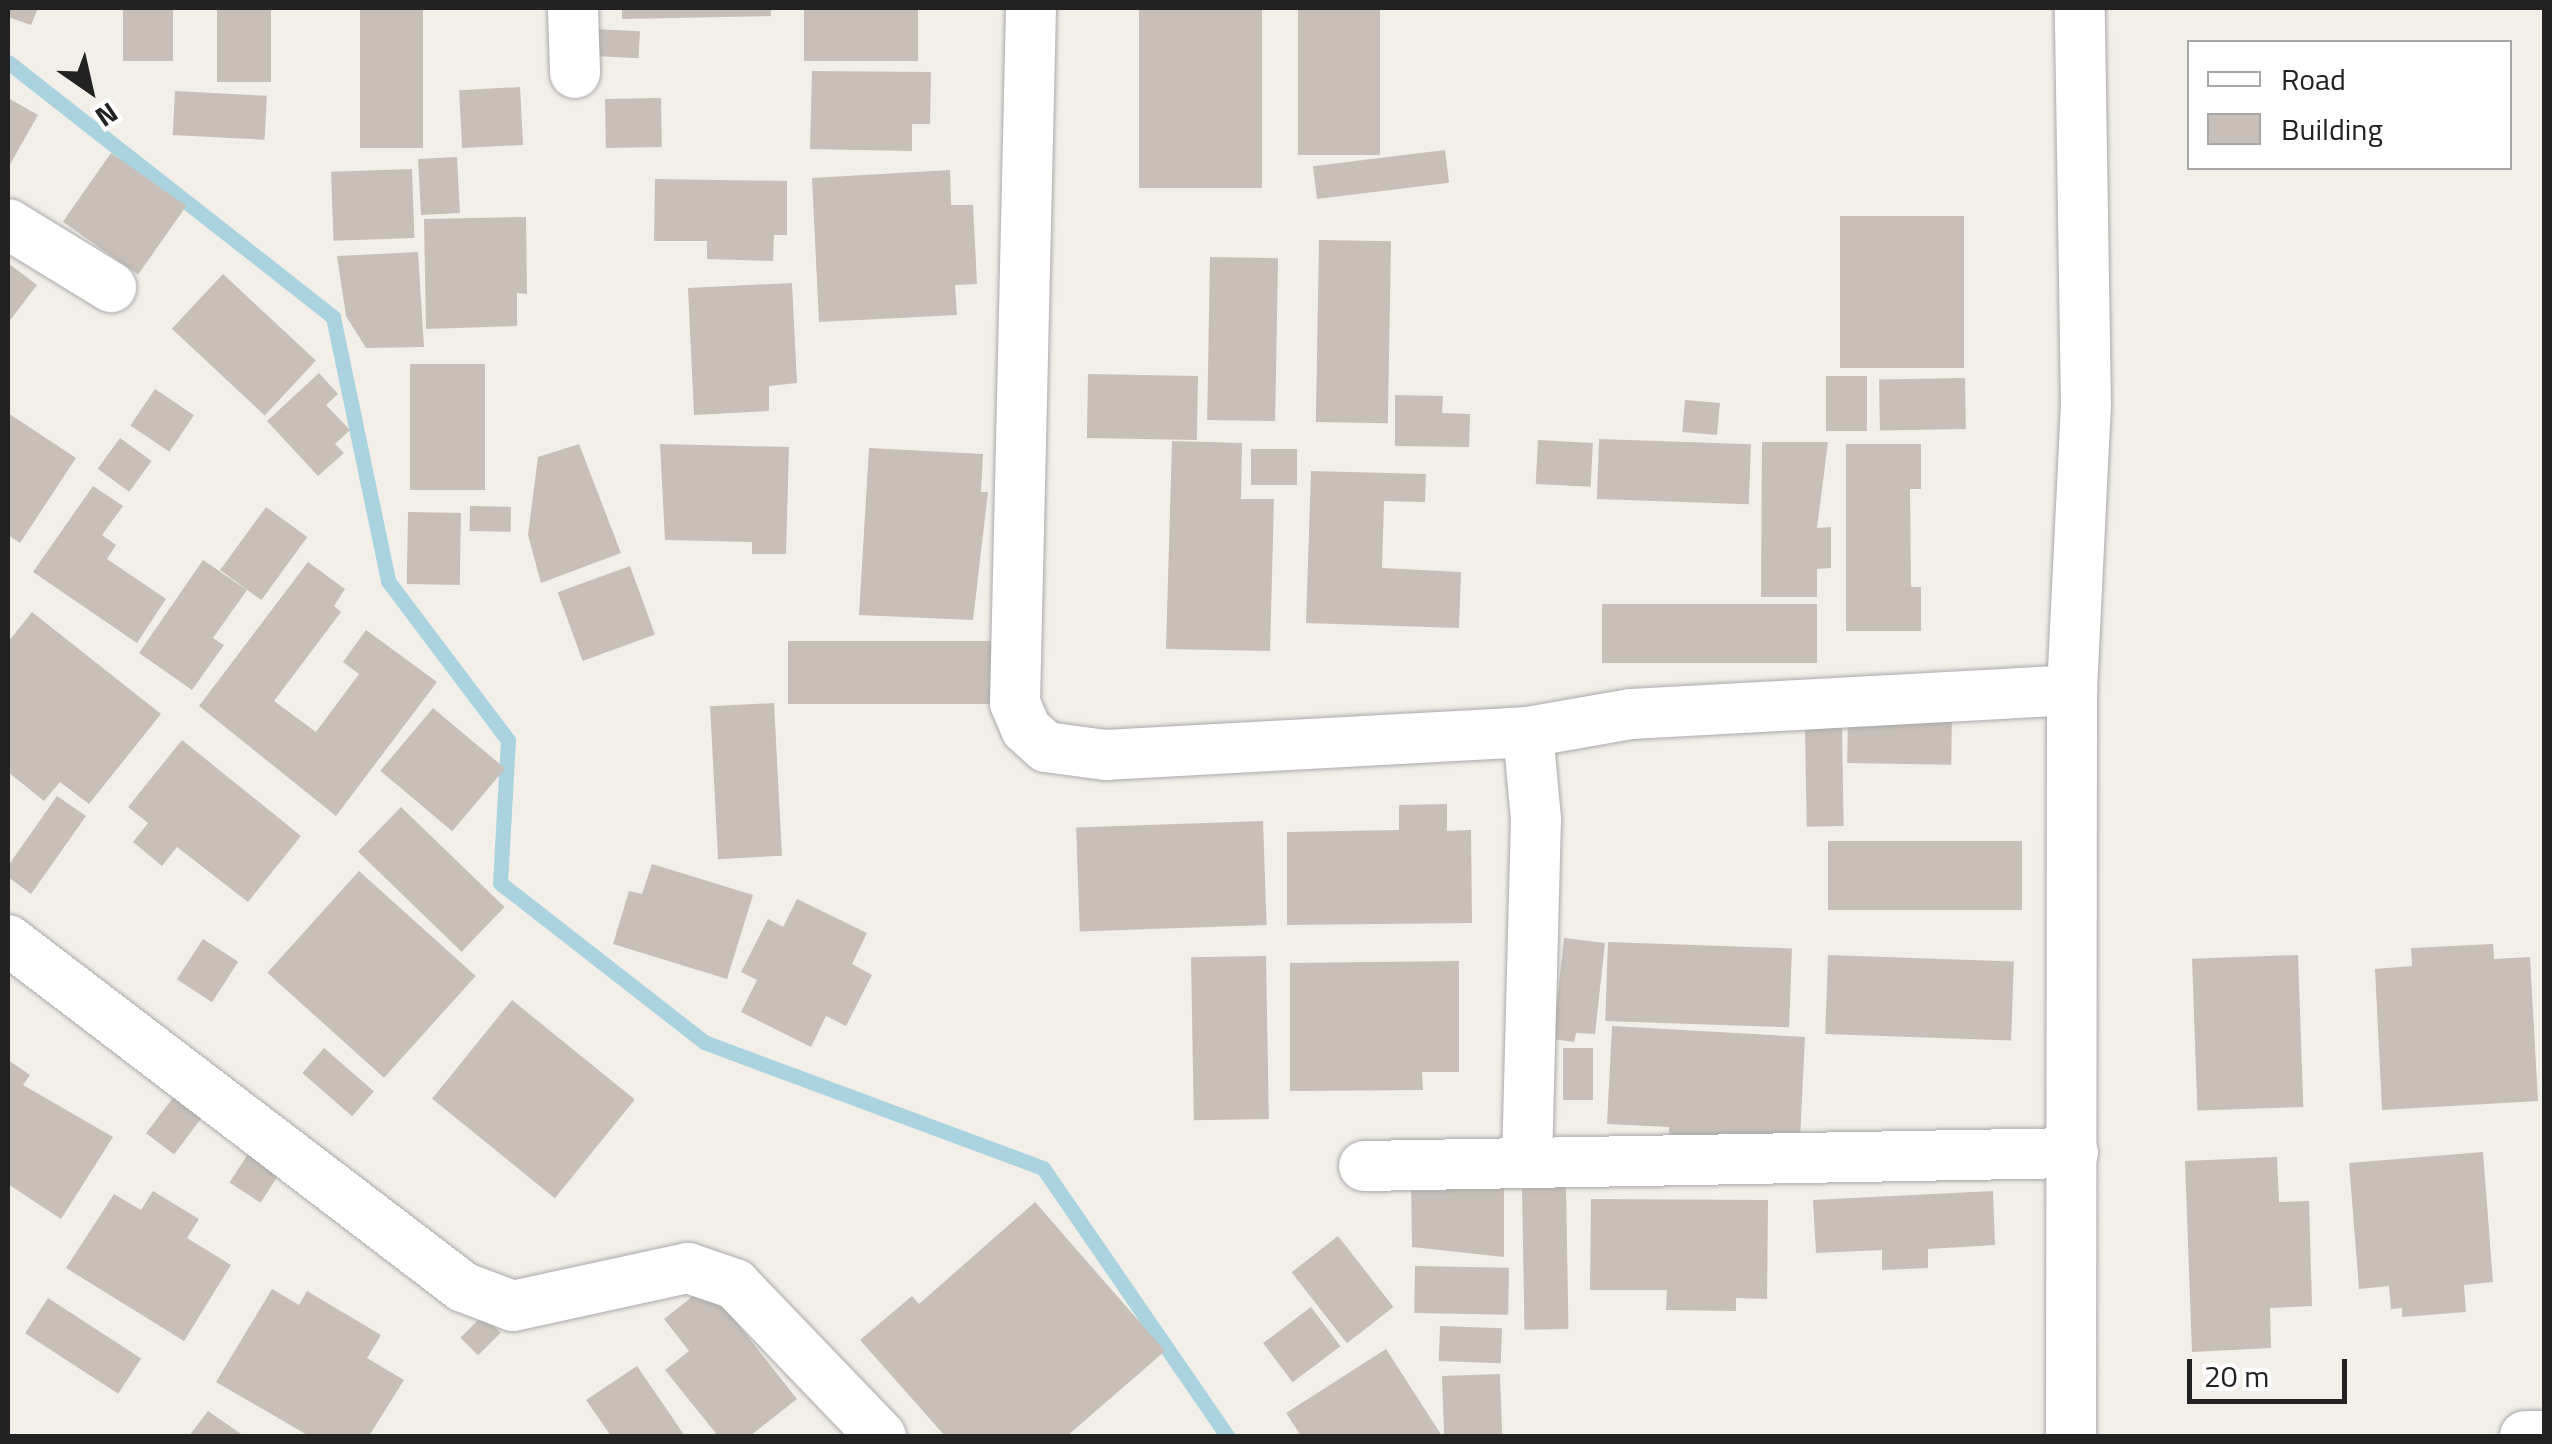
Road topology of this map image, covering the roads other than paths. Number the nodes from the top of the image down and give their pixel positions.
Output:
1 (573, 8) edge
2 (1031, 8) edge
3 (2080, 8) edge
4 (575, 73) dead end
5 (8, 224) edge
6 (112, 287) dead end
7 (2072, 690) junction
8 (1528, 732) junction
9 (8, 940) edge
10 (2073, 1153) junction
11 (1527, 1162) junction
12 (1364, 1166) dead end
13 (881, 1436) edge
14 (2071, 1436) edge
15 (2525, 1436) edge
16 (2544, 1436) edge

1 - 4 street
2 - 8 street
3 - 7 street
5 - 6 street
7 - 8 street
7 - 10 street
8 - 11 street
9 - 13 street
10 - 11 street
10 - 14 street
11 - 12 street
15 - 16 street

